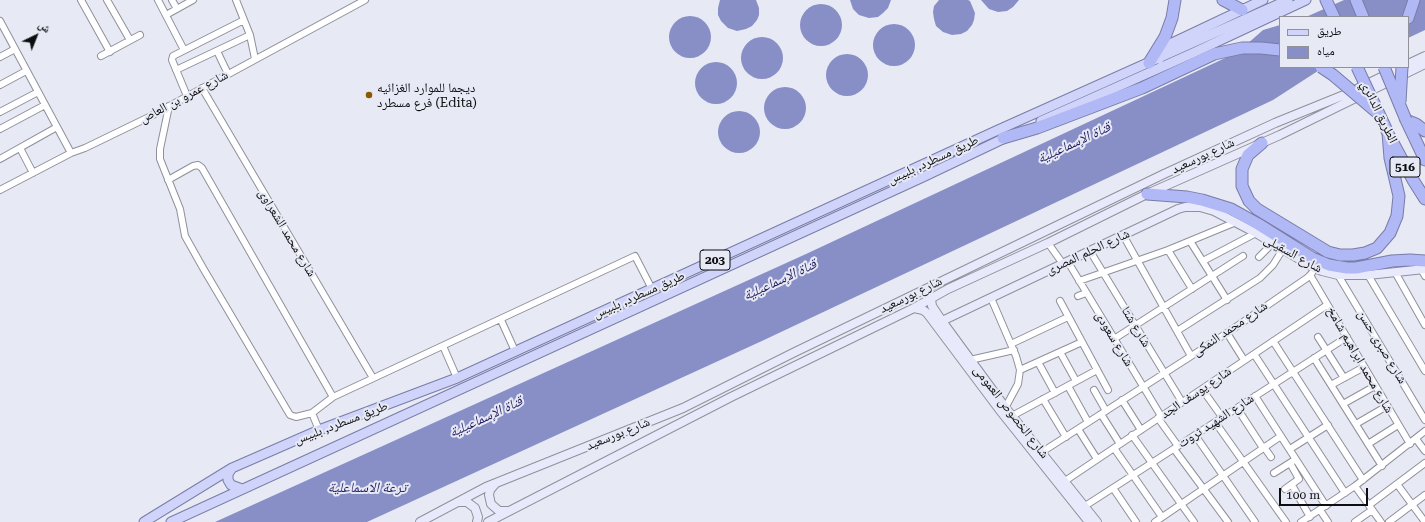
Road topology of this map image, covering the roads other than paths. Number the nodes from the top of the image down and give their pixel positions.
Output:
1 (81, 0) edge
2 (107, 0) edge
3 (158, 0) edge
4 (172, 0) edge
5 (193, 0) edge
6 (236, 0) edge
7 (365, 0) edge
8 (1175, 0) edge
9 (1223, 0) edge
10 (1263, 0) edge
11 (1288, 0) edge
12 (1306, 0) edge
13 (1326, 0) edge
14 (1356, 0) edge
15 (1414, 0) edge
16 (177, 9) junction
17 (1242, 10) junction
18 (166, 15) junction
19 (1334, 16) edge
20 (1363, 16) edge
21 (1409, 16) edge
22 (244, 20) junction
23 (0, 21) edge
24 (2, 30) edge
25 (140, 35) dead end
26 (250, 35) junction
27 (130, 40) junction
28 (15, 49) junction
29 (184, 50) junction
30 (1279, 50) edge
31 (217, 51) junction
32 (110, 52) junction
33 (101, 56) dead end
34 (1425, 56) edge
35 (0, 57) edge
36 (256, 59) junction
37 (1154, 61) junction
38 (1409, 64) edge
39 (1425, 64) edge
40 (1322, 68) edge
41 (1357, 68) edge
42 (1384, 68) edge
43 (1400, 68) edge
44 (1402, 68) edge
45 (176, 70) junction
46 (26, 71) junction
47 (228, 74) junction
48 (0, 85) edge
49 (202, 88) junction
50 (38, 92) junction
51 (187, 96) junction
52 (45, 105) junction
53 (1399, 105) junction
54 (169, 106) junction
55 (0, 112) edge
56 (1302, 112) junction
57 (1379, 114) junction
58 (1406, 120) junction
59 (1306, 121) junction
60 (57, 127) junction
61 (0, 129) edge
62 (1425, 131) edge
63 (1388, 133) junction
64 (1003, 138) junction
65 (1262, 143) junction
66 (20, 148) junction
67 (70, 153) junction
68 (0, 159) edge
69 (1425, 160) edge
70 (33, 173) junction
71 (168, 180) junction
72 (0, 190) edge
73 (1148, 194) junction
74 (1425, 199) edge
75 (1236, 222) junction
76 (1256, 233) junction
77 (1123, 236) junction
78 (1190, 241) junction
79 (1048, 243) junction
80 (1273, 243) junction
81 (1283, 249) junction
82 (1168, 250) junction
83 (1090, 251) junction
84 (1244, 256) dead end
85 (1259, 257) dead end
86 (1138, 261) junction
87 (1203, 261) junction
88 (1065, 263) junction
89 (1424, 269) edge
90 (1312, 272) junction
91 (1395, 272) junction
92 (1103, 273) junction
93 (1338, 275) junction
94 (1368, 275) junction
95 (1212, 276) junction
96 (1079, 281) junction
97 (652, 289) junction
98 (1192, 289) junction
99 (1086, 293) junction
100 (1078, 296) dead end
101 (991, 298) junction
102 (931, 299) junction
103 (1227, 300) junction
104 (1060, 301) dead end
105 (1327, 305) junction
106 (1164, 307) junction
107 (914, 308) junction
108 (1068, 318) junction
109 (501, 320) junction
110 (942, 321) junction
111 (1425, 325) edge
112 (1135, 326) junction
113 (1177, 331) junction
114 (1227, 333) junction
115 (1318, 337) dead end
116 (1346, 337) junction
117 (1114, 339) junction
118 (1273, 341) junction
119 (1082, 342) junction
120 (1011, 344) junction
121 (443, 346) junction
122 (1014, 350) junction
123 (1326, 350) junction
124 (515, 351) junction
125 (1060, 352) junction
126 (1254, 354) junction
127 (1191, 356) junction
128 (1314, 358) junction
129 (970, 360) junction
130 (1244, 360) junction
131 (1038, 362) junction
132 (1364, 367) junction
133 (1020, 370) junction
134 (1097, 370) junction
135 (1425, 371) edge
136 (1293, 372) junction
137 (1164, 373) junction
138 (373, 378) junction
139 (457, 378) junction
140 (1344, 378) junction
141 (1076, 381) junction
142 (1274, 384) junction
143 (1068, 386) junction
144 (1331, 386) junction
145 (1375, 386) junction
146 (1144, 387) junction
147 (1202, 389) junction
148 (1094, 390) dead end
149 (1108, 390) dead end
150 (1054, 393) junction
151 (1255, 396) junction
152 (333, 397) junction
153 (1043, 399) junction
154 (1122, 400) junction
155 (1182, 402) junction
156 (1343, 404) junction
157 (1387, 406) junction
158 (1236, 408) junction
159 (1004, 410) junction
160 (312, 412) junction
161 (1104, 412) junction
162 (1012, 416) junction
163 (1160, 417) junction
164 (1222, 418) junction
165 (1425, 420) edge
166 (1088, 422) junction
167 (1215, 422) junction
168 (1356, 424) junction
169 (1328, 425) junction
170 (1398, 425) junction
171 (1078, 429) junction
172 (320, 430) junction
173 (1141, 430) junction
174 (1425, 431) edge
175 (1132, 435) junction
176 (1195, 435) junction
177 (1281, 436) junction
178 (1066, 437) junction
179 (1309, 437) junction
180 (1416, 439) junction
181 (1120, 444) junction
182 (1368, 444) junction
183 (1410, 444) junction
184 (1176, 447) junction
185 (1263, 447) junction
186 (1114, 448) junction
187 (1290, 450) junction
188 (1425, 451) edge
189 (1042, 452) junction
190 (1271, 457) dead end
191 (1097, 459) junction
192 (1296, 460) junction
193 (1243, 462) junction
194 (1152, 463) junction
195 (1290, 463) junction
196 (1425, 463) edge
197 (1382, 466) junction
198 (232, 468) junction
199 (1274, 473) dead end
200 (1133, 475) junction
201 (1223, 475) junction
202 (1065, 480) junction
203 (1364, 480) junction
204 (496, 483) junction
205 (1397, 484) junction
206 (1292, 485) junction
207 (1355, 486) junction
208 (1113, 488) junction
209 (242, 489) junction
210 (1203, 489) junction
211 (1285, 489) dead end
212 (1345, 493) junction
213 (1425, 495) edge
214 (458, 502) junction
215 (1181, 504) junction
216 (1412, 504) junction
217 (1085, 506) junction
218 (1326, 506) junction
219 (1370, 507) junction
220 (1320, 510) junction
221 (508, 511) junction
222 (1310, 517) junction
223 (1160, 520) edge
224 (144, 522) edge
225 (171, 522) edge
226 (420, 522) edge
227 (477, 522) edge
228 (488, 522) edge
229 (1089, 522) edge
230 (1098, 522) edge
231 (1136, 522) edge
232 (1194, 522) edge
233 (1228, 522) edge
234 (1255, 522) edge
235 (1286, 522) edge
236 (1302, 522) edge
237 (1328, 522) edge
238 (1355, 522) edge
239 (1381, 522) edge
240 (1389, 522) edge
241 (1425, 522) edge

1 - 32 street
2 - 27 street
3 - 18 street
4 - 16 street
5 - 16 street
6 - 22 street
7 - 36 street, شارع عمرو بن العاص
8 - 37 highway
9 - 17 highway
10 - 17 main road
11 - 37 main road, طريق مسطرد, بلبيس / 203
12 - 64 main road, طريق مسطرد, بلبيس / 203
13 - 19 highway
14 - 20 highway
15 - 21 highway
16 - 18 street
17 - 37 main road
18 - 29 street
22 - 26 street
22 - 29 street
23 - 24 street
24 - 28 street
25 - 27 street
26 - 31 street
26 - 36 street
27 - 32 street
28 - 35 street
28 - 46 street
29 - 45 street
30 - 64 highway
31 - 45 street
31 - 47 street
32 - 33 street
34 - 38 main road
36 - 47 street, شارع عمرو بن العاص
37 - 97 main road, طريق مسطرد, بلبيس / 203
39 - 59 main road, شارع بورسعيد
40 - 57 highway, bridge
41 - 57 highway, الطريق الدائري / 516, bridge
42 - 53 highway, الطريق الدائري / 516, bridge
43 - 56 main road, شارع بورسعيد
44 - 53 highway, bridge
45 - 51 street
46 - 48 street
46 - 50 street
47 - 49 street, شارع عمرو بن العاص
49 - 51 street, شارع عمرو بن العاص
49 - 138 street, شارع محمد الشعراوى
50 - 52 street
50 - 55 street
51 - 54 street, شارع عمرو بن العاص
52 - 60 street
52 - 61 street
53 - 58 highway, الطريق الدائري / 516, bridge
54 - 67 street, شارع عمرو بن العاص
54 - 71 street
56 - 59 main road
56 - 204 main road, شارع بورسعيد
57 - 63 highway, الطريق الدائري / 516, bridge
58 - 62 highway
58 - 69 highway, الطريق الدائري / 516
59 - 65 main road, شارع بورسعيد
60 - 66 street
60 - 67 street
63 - 65 highway
63 - 74 highway, الطريق الدائري / 516
64 - 209 main road, طريق مسطرد, بلبيس / 203
65 - 73 main road, شارع بورسعيد
66 - 68 street
66 - 70 street
67 - 70 street, شارع عمرو بن العاص
70 - 72 street, شارع عمرو بن العاص
71 - 152 street
71 - 160 street
73 - 79 main road, شارع بورسعيد
73 - 89 highway
75 - 76 main road, شارع السقيلى
75 - 77 main road, شارع الحلم المصرى
75 - 78 street
76 - 80 main road, شارع السقيلى
76 - 87 street
77 - 83 main road, شارع الحلم المصرى
77 - 86 street
78 - 82 street
78 - 87 street
79 - 88 street, شارع سعودى
79 - 102 main road, شارع بورسعيد
80 - 81 main road, شارع السقيلى
80 - 85 street
81 - 90 main road, شارع السقيلى
81 - 103 street
82 - 86 street
82 - 98 street
83 - 88 main road, شارع الحلم المصرى
83 - 92 street, شارع شتا
84 - 95 street
86 - 92 street
86 - 106 street
87 - 95 street
88 - 96 street, شارع سعودى
88 - 101 main road, شارع الحلم المصرى
89 - 91 main road, شارع السقيلى
90 - 93 main road, شارع السقيلى
90 - 105 street, شارع محمد ابراهيم شامخ
90 - 114 street, شارع محمد النمكى
91 - 94 main road, شارع السقيلى
91 - 111 street
92 - 96 street
92 - 112 street, شارع شتا
93 - 94 main road, شارع السقيلى
93 - 165 street, شارع صبرى حسن
94 - 135 street
95 - 98 street
95 - 103 street
96 - 99 street, شارع سعودى
97 - 109 street
97 - 124 main road, طريق مسطرد, بلبيس / 203
98 - 106 street
99 - 100 street
99 - 117 street, شارع سعودى
101 - 110 main road, شارع الحلم المصرى
101 - 120 street
102 - 107 main road, شارع بورسعيد
102 - 110 main road, شارع الخصوص العمومى
103 - 113 street
104 - 108 street
105 - 116 street, شارع محمد ابراهيم شامخ
105 - 118 street, شارع يوسف الجد
106 - 112 street
106 - 113 street
107 - 159 main road, شارع الخصوص العمومى
107 - 221 main road, شارع بورسعيد
108 - 119 street
108 - 120 street
109 - 121 street
109 - 124 street
110 - 129 main road, شارع الخصوص العمومى
112 - 117 street
112 - 137 street, شارع شتا
113 - 127 street
114 - 127 street, شارع محمد النمكى
114 - 130 street
115 - 123 street
116 - 123 street, شارع الشهيد ثروت
116 - 132 street, شارع محمد ابراهيم شامخ
117 - 146 street, شارع سعودى
118 - 126 street, شارع يوسف الجد
118 - 136 street
119 - 125 street
119 - 134 street
120 - 122 street
121 - 138 street
121 - 139 street
122 - 129 street
122 - 133 street
123 - 128 street, شارع الشهيد ثروت
123 - 140 street
124 - 139 main road, طريق مسطرد, بلبيس / 203
125 - 131 street
125 - 141 street
126 - 130 street, شارع يوسف الجد
126 - 142 street
127 - 137 street, شارع محمد النمكى
128 - 136 street, شارع الشهيد ثروت
128 - 144 street
129 - 159 main road, شارع الخصوص العمومى
130 - 147 street, شارع يوسف الجد
131 - 133 street
131 - 150 street
132 - 140 street
132 - 145 street, شارع محمد ابراهيم شامخ
133 - 159 street
134 - 141 street
134 - 149 street
136 - 142 street, شارع الشهيد ثروت
136 - 169 street
137 - 146 street, شارع محمد النمكى
137 - 155 street, شارع شتا
138 - 152 street
139 - 172 main road, طريق مسطرد, بلبيس / 203
140 - 144 street
141 - 143 street
142 - 151 street, شارع الشهيد ثروت
142 - 179 street
143 - 150 street
143 - 166 street
144 - 156 street
145 - 156 street
145 - 157 street, شارع محمد ابراهيم شامخ
146 - 154 street, شارع محمد النمكى
146 - 163 street, شارع سعودى
147 - 155 street, شارع يوسف الجد
147 - 164 street
148 - 161 street
150 - 153 street
151 - 158 street, شارع الشهيد ثروت
151 - 177 street
152 - 160 street
153 - 162 street
153 - 178 street
154 - 161 street, شارع محمد النمكى
154 - 173 street
155 - 163 street, شارع يوسف الجد
156 - 168 street
157 - 168 street
157 - 170 street, شارع محمد ابراهيم شامخ
158 - 164 street, شارع الشهيد ثروت
158 - 185 street
159 - 162 main road, شارع الخصوص العمومى
159 - 229 main road, شارع الخصوص العمومى
160 - 172 street
161 - 166 street, شارع محمد النمكى
161 - 181 street
162 - 189 main road, شارع الخصوص العمومى
163 - 173 street, شارع يوسف الجد
163 - 184 street, شارع سعودى
164 - 167 street, شارع الشهيد ثروت
166 - 171 street, شارع محمد النمكى
167 - 176 street, شارع الشهيد ثروت
167 - 193 street
168 - 182 street
169 - 179 street
169 - 203 street
170 - 182 street
170 - 183 street, شارع محمد ابراهيم شامخ
171 - 178 street, شارع محمد النمكى
171 - 191 street
172 - 198 main road, طريق مسطرد, بلبيس / 203
173 - 175 street, شارع يوسف الجد
174 - 180 street
175 - 181 street, شارع يوسف الجد
175 - 194 street
176 - 184 street, شارع الشهيد ثروت
176 - 201 street
177 - 185 street
177 - 187 street
178 - 189 street, شارع محمد النمكى
179 - 187 street
179 - 212 street
180 - 183 street
180 - 188 street
181 - 186 street, شارع يوسف الجد
182 - 197 street
183 - 197 street
184 - 194 street, شارع الشهيد ثروت
184 - 210 street, شارع سعودى
185 - 190 street
185 - 193 street
186 - 191 street, شارع يوسف الجد
186 - 200 street
187 - 192 street
189 - 202 main road, شارع الخصوص العمومى
191 - 202 street, شارع يوسف الجد
192 - 195 street
192 - 218 street
193 - 201 street
193 - 235 street
194 - 200 street, شارع الشهيد ثروت
194 - 215 street
195 - 199 street
195 - 206 street
196 - 205 street
197 - 203 street
198 - 209 main road
198 - 224 main road, طريق مسطرد, بلبيس / 203
200 - 208 street, شارع الشهيد ثروت
200 - 223 street
201 - 210 street
201 - 234 street
202 - 217 main road, شارع الخصوص العمومى
203 - 207 street
204 - 214 main road, شارع بورسعيد
204 - 221 main road
205 - 216 street
205 - 219 street
206 - 211 street
206 - 222 street
207 - 212 street
207 - 219 street
208 - 217 street, شارع الشهيد ثروت
208 - 231 street
209 - 225 main road, طريق مسطرد, بلبيس / 203
210 - 215 street
210 - 233 street, شارع سعودى
212 - 218 street
213 - 216 street
214 - 226 main road, شارع بورسعيد
214 - 227 main road
215 - 223 street
215 - 232 street
216 - 240 street
216 - 241 street
217 - 230 main road, شارع الخصوص العمومى
218 - 220 street
219 - 238 street
219 - 239 street
220 - 222 street
220 - 237 street
221 - 228 main road, شارع بورسعيد
222 - 236 street

